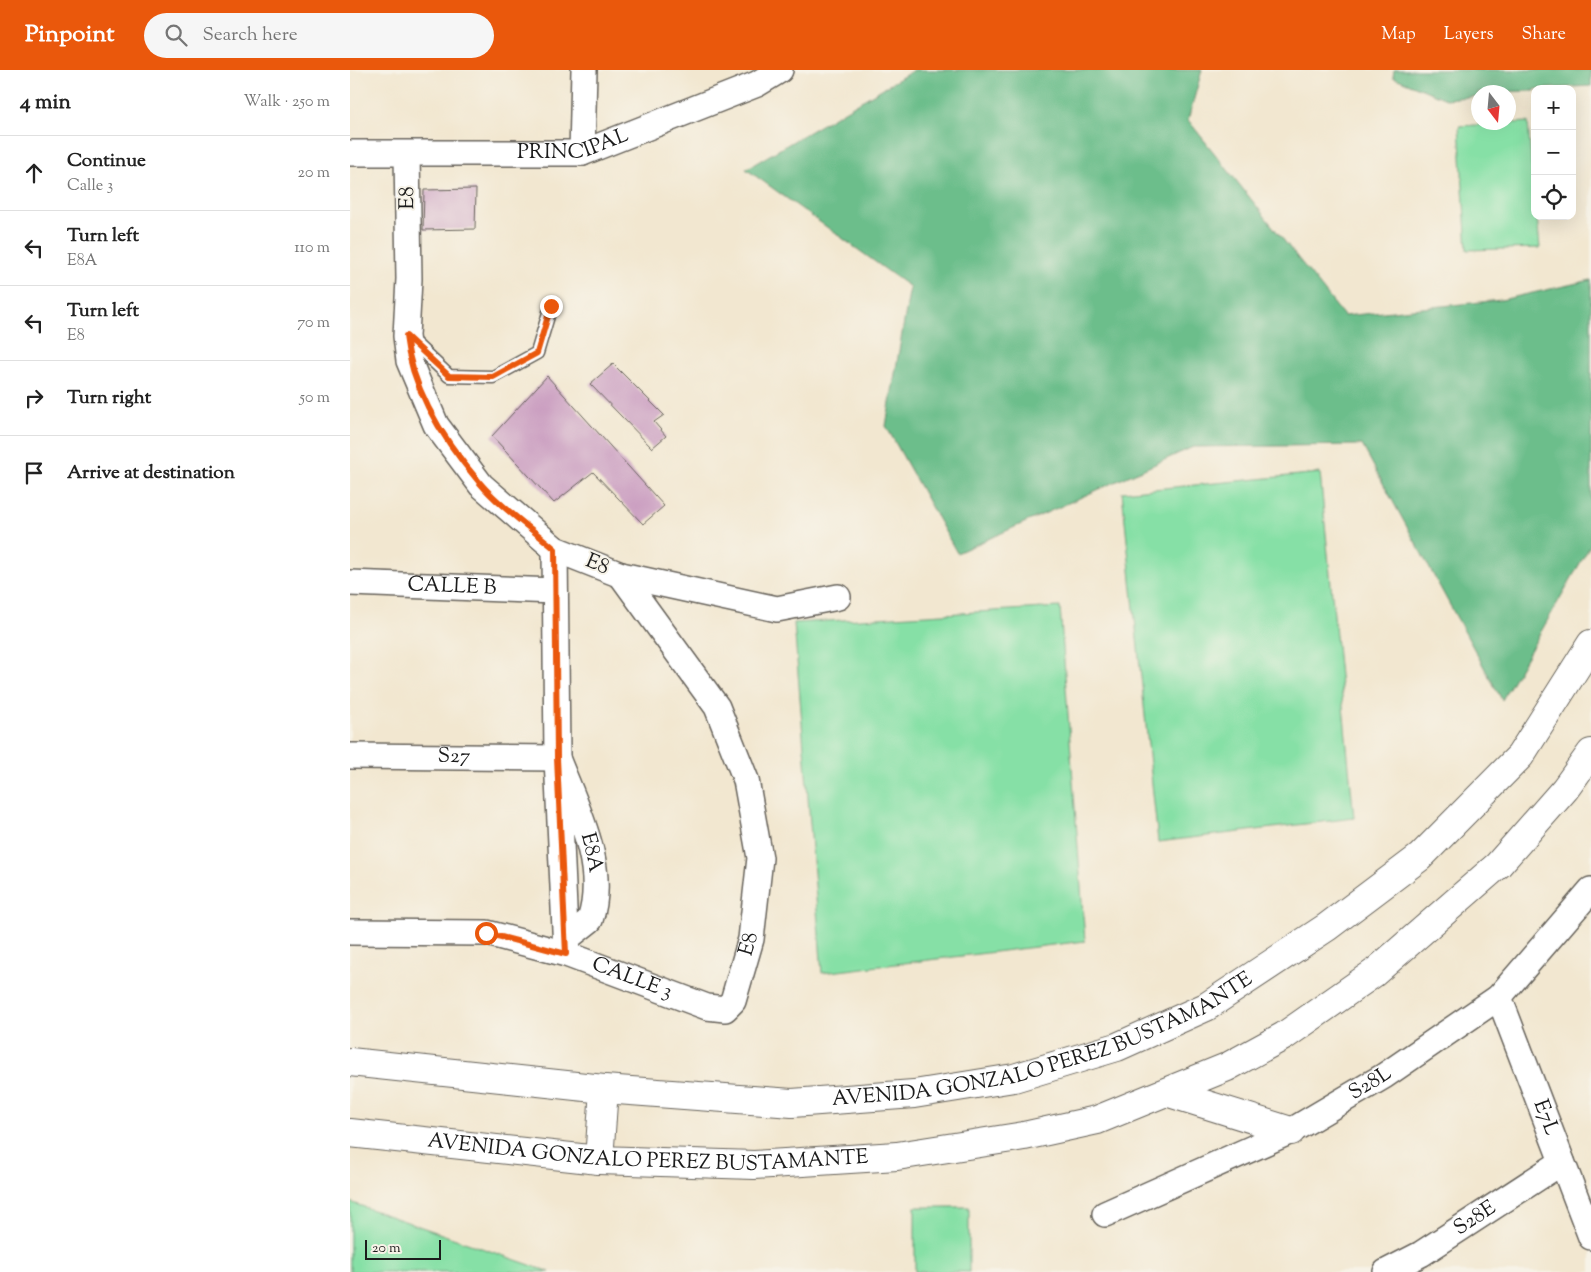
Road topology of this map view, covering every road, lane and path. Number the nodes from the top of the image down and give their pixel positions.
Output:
1 (584, 70) edge
2 (780, 70) edge
3 (582, 153) junction
4 (350, 154) edge
5 (407, 154) junction
6 (551, 306) dead end
7 (406, 336) junction
8 (555, 549) junction
9 (621, 575) junction
10 (350, 583) edge
11 (555, 591) junction
12 (838, 596) dead end
13 (1591, 644) edge
14 (1591, 752) edge
15 (350, 756) edge
16 (557, 758) junction
17 (1591, 890) edge
18 (350, 932) edge
19 (566, 946) junction
20 (1499, 998) junction
21 (733, 1001) joint
22 (350, 1062) edge
23 (604, 1089) junction
24 (1169, 1092) junction
25 (1291, 1132) junction
26 (350, 1133) edge
27 (598, 1160) junction
28 (1562, 1162) junction
29 (1105, 1214) dead end
30 (1591, 1237) edge
31 (1425, 1263) edge
32 (1386, 1272) edge

1 - 3 street
2 - 3 street, PRINCIPAL
3 - 5 street, PRINCIPAL
4 - 5 street, PRINCIPAL
5 - 7 street, E8
6 - 7 lane
7 - 8 street, E8
8 - 9 street, E8
8 - 11 street, E8A
9 - 12 street
9 - 21 street, E8
10 - 11 street, CALLE B
11 - 16 street, E8A
13 - 23 main road, AVENIDA GONZALO PEREZ BUSTAMANTE
14 - 24 main road, AVENIDA GONZALO PEREZ BUSTAMANTE
15 - 16 street, S27
16 - 19 street, E8A
16 - 19 street, E8A
17 - 20 street, S28L
18 - 19 street, CALLE 3
19 - 21 street, CALLE 3
20 - 25 street, S28L
20 - 28 street, E7L
22 - 23 main road, AVENIDA GONZALO PEREZ BUSTAMANTE
23 - 27 main road
24 - 25 main road
24 - 27 main road, AVENIDA GONZALO PEREZ BUSTAMANTE
25 - 29 street, S28L
26 - 27 main road, AVENIDA GONZALO PEREZ BUSTAMANTE
28 - 30 street, E7L
28 - 31 street, S28E
31 - 32 street, S28E

